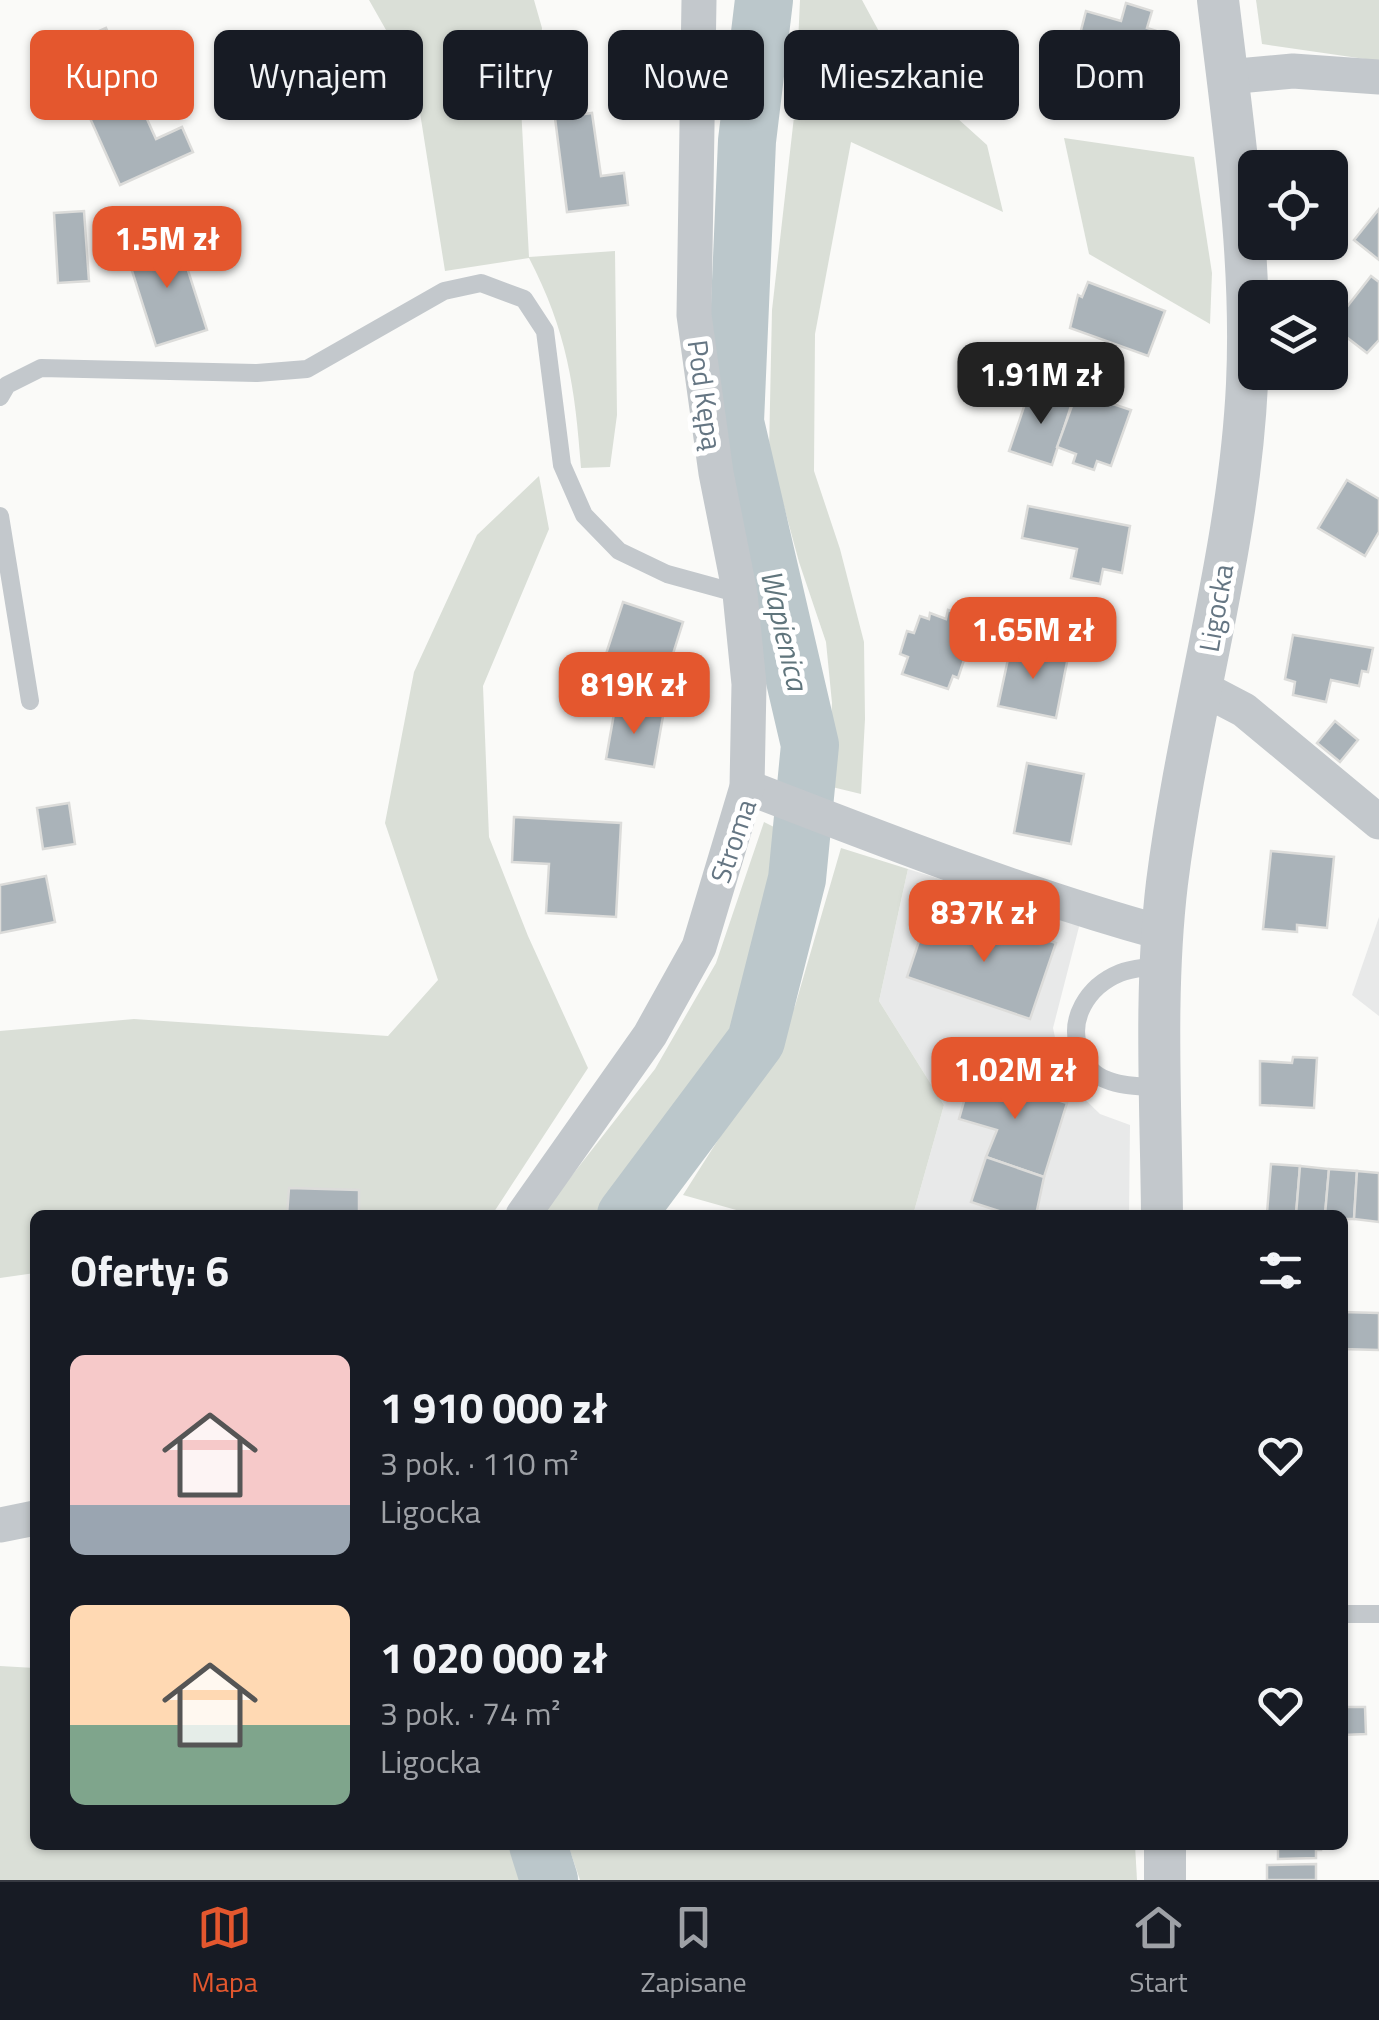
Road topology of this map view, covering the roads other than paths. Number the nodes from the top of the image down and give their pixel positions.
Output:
1 (699, 0) edge
2 (1218, 0) edge
3 (1379, 77) edge
4 (1227, 78) junction
5 (0, 397) edge
6 (0, 516) edge
7 (740, 594) junction
8 (1202, 688) junction
9 (30, 701) dead end
10 (747, 787) junction
11 (1379, 822) edge
12 (1162, 949) junction
13 (1161, 1088) junction
14 (527, 1210) edge
15 (1162, 1210) edge
16 (30, 1519) edge
17 (0, 1525) edge
18 (1348, 1614) edge
19 (1379, 1614) edge
20 (1165, 1850) edge
21 (1165, 1880) edge

1 - 7 street, Pod Kępą
2 - 4 street, Ligocka
3 - 4 street
4 - 8 street, Ligocka
5 - 7 lane
6 - 9 lane
7 - 10 street, Pod Kępą
8 - 11 street
8 - 12 street, Ligocka
10 - 12 street, Stroma
10 - 14 street, Stroma
12 - 13 street, Ligocka
12 - 13 lane
13 - 15 street, Ligocka
16 - 17 street
18 - 19 lane
20 - 21 street

